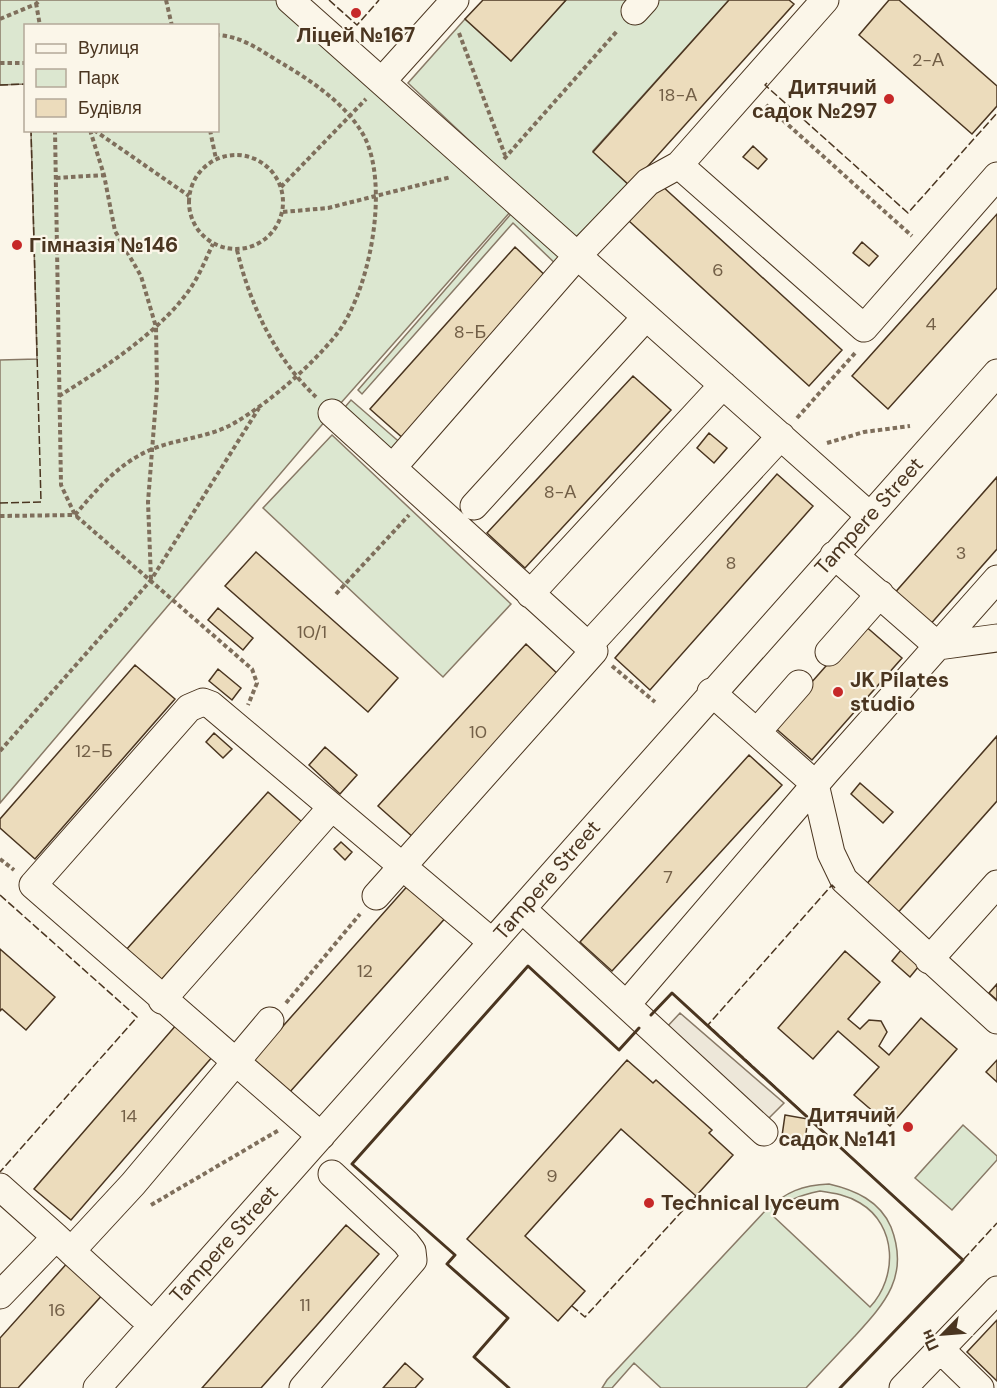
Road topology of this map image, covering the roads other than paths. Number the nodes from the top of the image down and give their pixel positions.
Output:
1 (290, 0) edge
2 (825, 0) edge
3 (452, 3) edge
4 (382, 81) junction
5 (679, 165) junction
6 (997, 177) edge
7 (577, 256) junction
8 (646, 317) junction
9 (997, 373) edge
10 (723, 385) junction
11 (332, 413) road end
12 (781, 436) junction
13 (393, 467) junction
14 (474, 506) dead end
15 (869, 515) junction
16 (834, 555) junction
17 (997, 579) edge
18 (530, 594) junction
19 (880, 594) junction
20 (997, 638) edge
21 (938, 646) junction
22 (591, 648) junction
23 (829, 652) dead end
24 (799, 684) dead end
25 (711, 692) junction
26 (757, 732) junction
27 (815, 784) junction
28 (332, 807) junction
29 (401, 865) junction
30 (997, 884) edge
31 (376, 896) road end
32 (522, 909) junction
33 (492, 942) junction
34 (929, 960) junction
35 (162, 1000) junction
36 (627, 1004) junction
37 (997, 1020) edge
38 (270, 1022) road end
39 (236, 1063) junction
40 (764, 1132) dead end
41 (321, 1136) junction
42 (332, 1174) dead end
43 (0, 1187) edge
44 (64, 1244) junction
45 (997, 1290) edge
46 (0, 1295) edge
47 (152, 1325) junction
48 (940, 1350) junction
49 (103, 1386) edge
50 (303, 1388) edge
51 (903, 1388) edge
52 (980, 1388) edge

1 - 4 street
2 - 5 street
3 - 4 street
4 - 7 street
5 - 6 street
5 - 7 street
7 - 8 street
7 - 13 street
8 - 10 street
8 - 14 street
9 - 15 street, Tampere Street
10 - 12 street
10 - 18 street
11 - 13 street
12 - 15 street
12 - 22 street
13 - 18 street
15 - 16 street, Tampere Street
16 - 19 street
16 - 25 street, Tampere Street
17 - 21 street
18 - 22 street
19 - 21 street
19 - 23 street
20 - 21 street
21 - 27 street
22 - 29 street
24 - 26 street
25 - 26 street
25 - 32 street, Tampere Street
26 - 27 street
27 - 34 street
27 - 36 street
28 - 29 street
28 - 35 street
28 - 35 street
29 - 31 street
29 - 33 street
30 - 34 street
32 - 33 street, Tampere Street
32 - 36 street
33 - 41 street, Tampere Street
34 - 37 street
35 - 39 street
36 - 40 street
38 - 39 street
39 - 41 street
39 - 44 street
41 - 47 street, Tampere Street
42 - 50 street
43 - 44 street
44 - 46 street
44 - 47 street
45 - 48 street
47 - 49 street, Tampere Street
48 - 51 street
48 - 52 street

